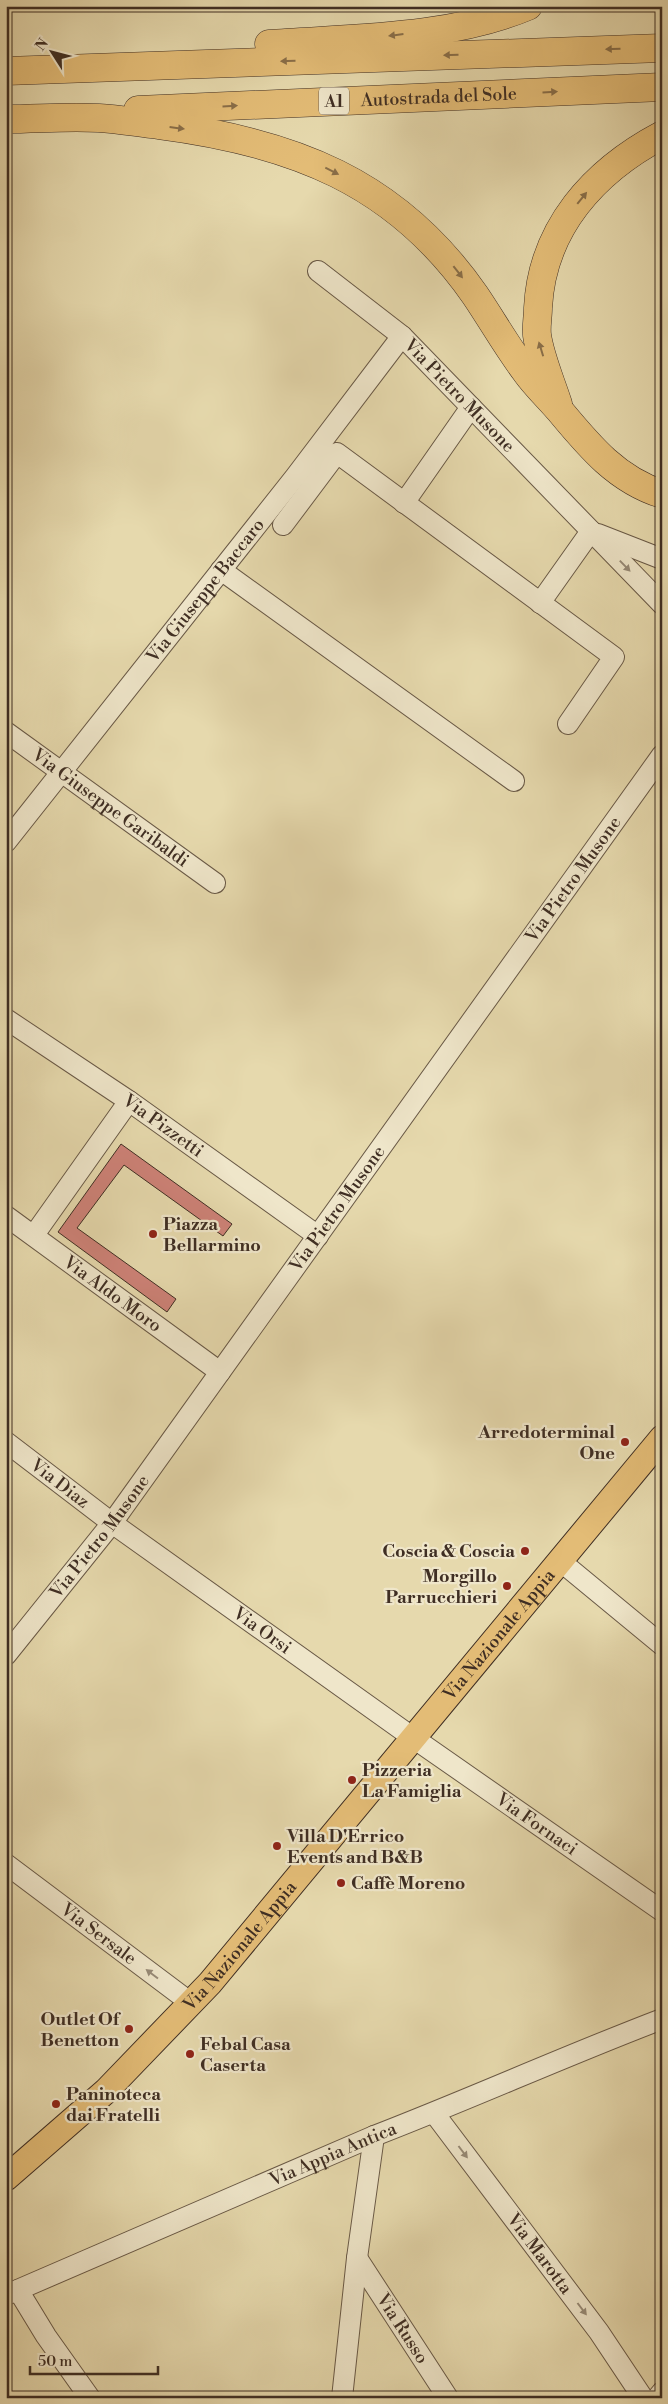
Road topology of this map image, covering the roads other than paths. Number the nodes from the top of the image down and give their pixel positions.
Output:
1 (528, 6) edge
2 (662, 48) edge
3 (6, 60) edge
4 (6, 71) edge
5 (662, 87) edge
6 (6, 115) edge
7 (6, 119) edge
8 (662, 135) edge
9 (318, 270) dead end
10 (402, 336) junction
11 (470, 407) junction
12 (561, 412) junction
13 (662, 494) edge
14 (404, 503) junction
15 (283, 525) dead end
16 (591, 531) junction
17 (662, 559) edge
18 (221, 570) junction
19 (660, 597) edge
20 (540, 602) junction
21 (568, 724) dead end
22 (6, 732) edge
23 (662, 755) edge
24 (61, 772) junction
25 (514, 781) dead end
26 (6, 842) edge
27 (216, 883) dead end
28 (6, 1019) edge
29 (129, 1101) junction
30 (6, 1216) edge
31 (34, 1235) junction
32 (318, 1236) junction
33 (220, 1372) junction
34 (662, 1438) edge
35 (6, 1442) edge
36 (112, 1523) junction
37 (560, 1560) junction
38 (662, 1645) edge
39 (6, 1655) edge
40 (412, 1737) junction
41 (6, 1864) edge
42 (662, 1911) edge
43 (191, 2003) junction
44 (662, 2020) edge
45 (434, 2113) junction
46 (374, 2136) junction
47 (6, 2178) edge
48 (357, 2258) junction
49 (12, 2293) edge
50 (662, 2392) edge
51 (90, 2398) edge
52 (342, 2398) edge
53 (448, 2398) edge
54 (642, 2398) edge
55 (656, 2398) edge

1 -> 3 highway
2 -> 4 highway
6 -> 5 highway, Autostrada del Sole / A1
7 -> 12 highway
12 -> 8 highway
9 - 10 street, Via Pietro Musone
10 - 11 street, Via Pietro Musone
10 - 18 street, Via Giuseppe Baccaro
11 - 14 street
11 - 16 street, Via Pietro Musone
12 - 13 highway
14 - 15 street
14 - 20 street
16 - 17 street, Via Pietro Musone
16 -> 19 street, Via Pietro Musone
16 - 20 street
18 - 24 street, Via Giuseppe Baccaro
18 - 25 street
20 - 21 street
22 - 24 street, Via Giuseppe Garibaldi
23 - 32 street, Via Pietro Musone
24 - 26 street, Via Giuseppe Baccaro
24 - 27 street, Via Giuseppe Garibaldi
28 - 29 street, Via Pizzetti
29 - 31 street
29 - 32 street, Via Pizzetti
30 - 31 street, Via Aldo Moro
31 - 33 street, Via Aldo Moro
32 - 33 street, Via Pietro Musone
33 - 36 street, Via Pietro Musone
34 - 37 main road, Via Nazionale Appia
35 - 36 street, Via Diaz
36 - 39 street, Via Pietro Musone
36 - 40 street, Via Orsi
37 - 38 street
37 - 40 main road, Via Nazionale Appia
40 - 42 street, Via Fornaci
40 - 43 main road, Via Nazionale Appia
43 -> 41 street, Via Sersale
43 - 47 main road, Via Nazionale Appia
44 - 45 street, Via Appia Antica
45 - 46 street, Via Appia Antica
45 -> 54 street, Via Marotta
46 - 48 street
46 - 49 street, Via Appia Antica
48 - 52 street
48 - 53 street, Via Russo
49 - 51 street
50 - 55 street

